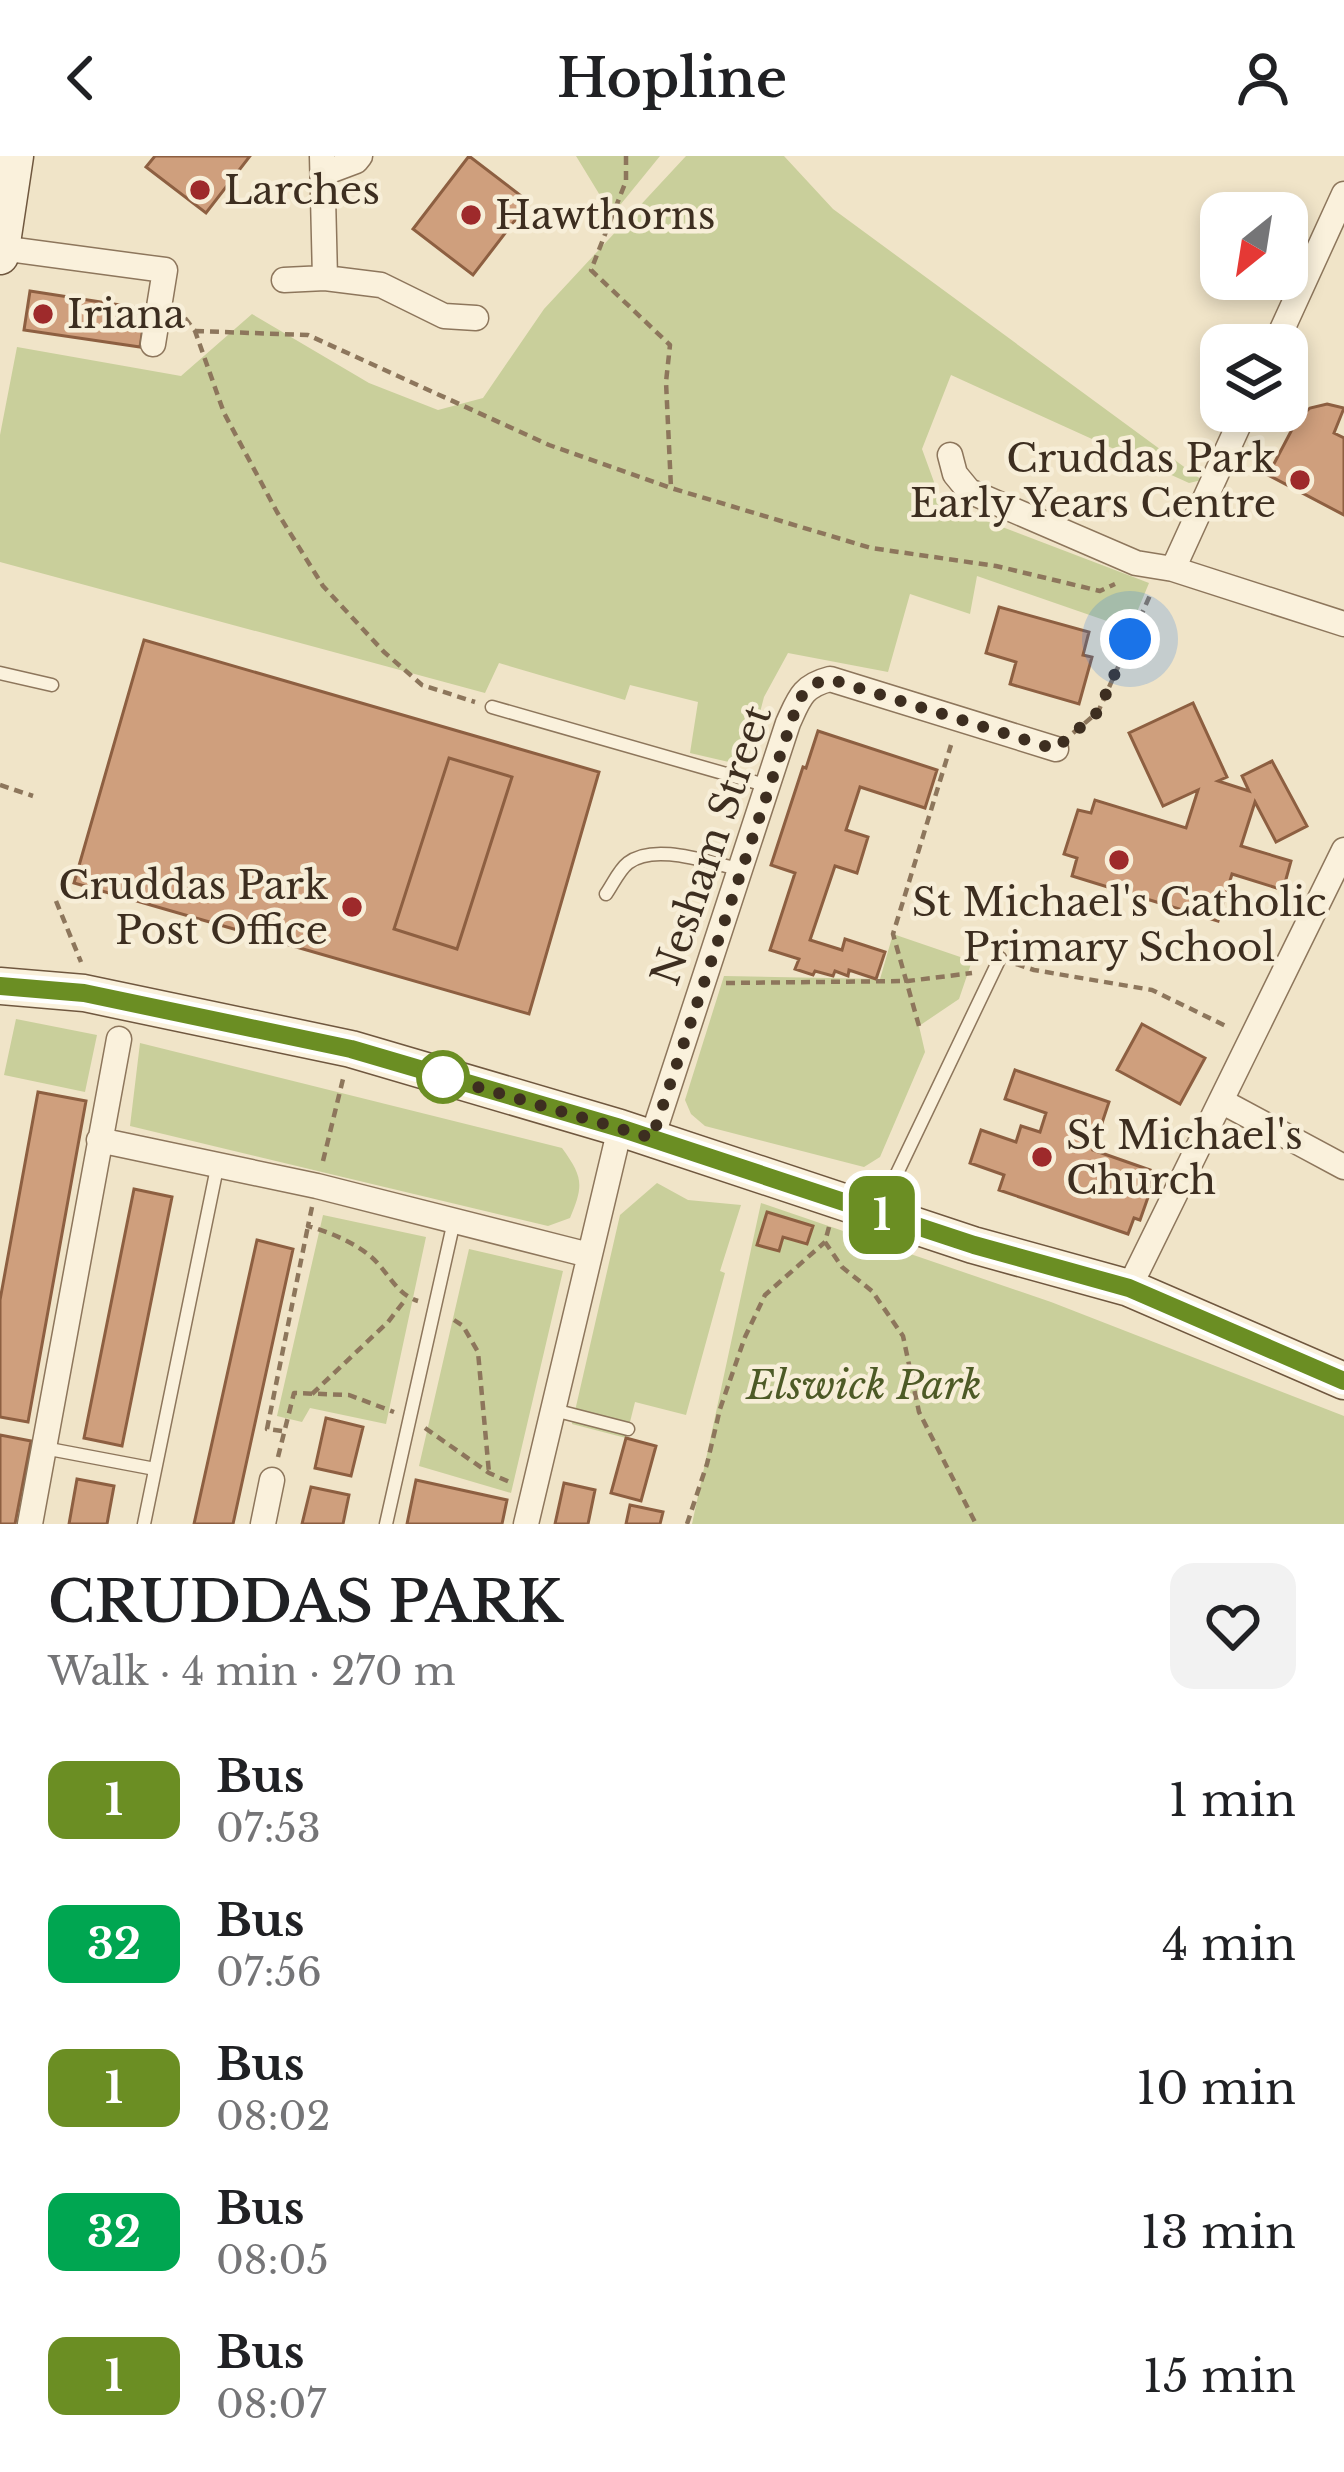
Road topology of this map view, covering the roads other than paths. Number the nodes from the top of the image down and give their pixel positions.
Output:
1 (15, 156) edge
2 (360, 156) edge
3 (323, 165) edge
4 (1344, 194) edge
5 (0, 251) edge
6 (325, 278) junction
7 (284, 280) dead end
8 (476, 317) dead end
9 (1285, 324) edge
10 (153, 344) dead end
11 (1235, 432) edge
12 (950, 455) dead end
13 (1168, 568) junction
14 (1344, 624) edge
15 (0, 673) edge
16 (52, 685) dead end
17 (492, 707) road end
18 (1055, 749) road end
19 (768, 785) junction
20 (1344, 850) edge
21 (740, 869) junction
22 (1335, 893) edge
23 (606, 894) dead end
24 (997, 964) road end
25 (0, 986) edge
26 (119, 1040) dead end
27 (1221, 1101) junction
28 (636, 1133) junction
29 (99, 1140) junction
30 (218, 1163) junction
31 (1344, 1167) edge
32 (878, 1214) junction
33 (454, 1221) junction
34 (590, 1255) junction
35 (1129, 1288) junction
36 (1344, 1381) edge
37 (553, 1410) junction
38 (628, 1429) dead end
39 (44, 1448) junction
40 (155, 1469) junction
41 (272, 1480) road end
42 (30, 1524) edge
43 (144, 1524) edge
44 (263, 1524) edge
45 (386, 1524) edge
46 (526, 1524) edge

1 - 5 street
2 - 3 street
3 - 6 street
4 - 9 street
5 - 10 street
6 - 7 street
6 - 8 street
11 - 13 street
12 - 13 street
13 - 14 street
15 - 16 lane
17 - 19 lane
18 - 19 street, Nesham Street
19 - 21 street, Nesham Street
20 - 22 street
21 - 23 lane
21 - 28 street, Nesham Street
22 - 27 street
24 - 32 lane
25 - 28 street
26 - 29 street
27 - 31 street
27 - 35 street
28 - 32 street
28 - 34 street, Nesham Street
29 - 30 street
29 - 39 street
30 - 33 street
30 - 40 lane
32 - 35 street
33 - 34 street
33 - 45 lane
34 - 37 street, Nesham Street
35 - 36 street
37 - 38 lane
37 - 46 street, Nesham Street
39 - 40 lane
39 - 42 street
40 - 43 lane
41 - 44 street

